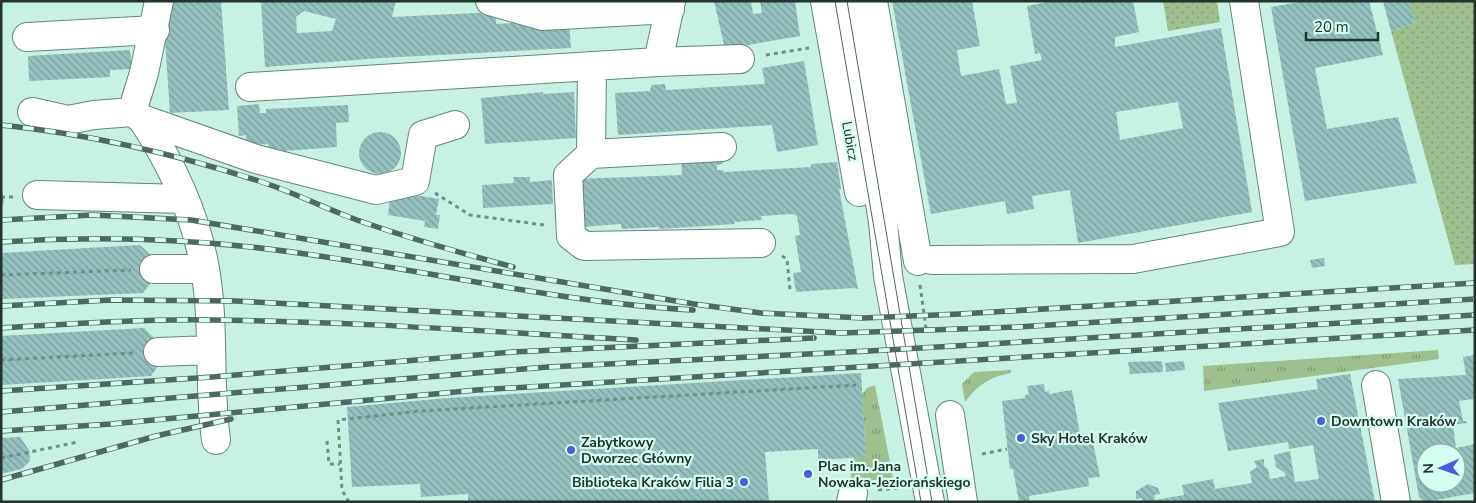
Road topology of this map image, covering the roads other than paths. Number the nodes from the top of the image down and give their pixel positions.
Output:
1 (159, 1) edge
2 (490, 1) edge
3 (825, 1) edge
4 (847, 1) edge
5 (873, 1) edge
6 (1244, 1) edge
7 (671, 5) edge
8 (155, 30) junction
9 (27, 37) dead end
10 (740, 59) dead end
11 (658, 62) junction
12 (592, 66) junction
13 (250, 87) dead end
14 (32, 112) dead end
15 (137, 115) junction
16 (455, 125) dead end
17 (722, 147) dead end
18 (591, 154) junction
19 (37, 195) dead end
20 (183, 199) junction
21 (760, 243) dead end
22 (154, 269) road end
23 (205, 269) junction
24 (888, 276) junction
25 (211, 350) junction
26 (158, 352) road end
27 (1376, 385) dead end
28 (950, 415) dead end
29 (914, 418) junction
30 (216, 440) dead end
31 (912, 461) junction
32 (913, 502) edge
33 (919, 502) edge
34 (930, 502) edge
35 (963, 502) edge
36 (1396, 502) edge

1 - 8 street
2 - 7 street
3 - 24 street, Lubicz
4 - 24 street, Lubicz
5 - 6 street
7 - 11 street
8 - 9 street
8 - 15 street
10 - 11 street
11 - 12 street
12 - 13 street
12 - 18 street
14 - 15 street
15 - 16 street
15 - 20 street
17 - 18 street
18 - 21 street
19 - 20 street
20 - 23 street
22 - 23 street
23 - 25 street
24 - 29 street, Lubicz
25 - 26 street
25 - 30 street
27 - 36 street
28 - 35 street
29 - 31 street, Lubicz
29 - 34 street, Lubicz
31 - 32 street, Lubicz
31 - 33 street

